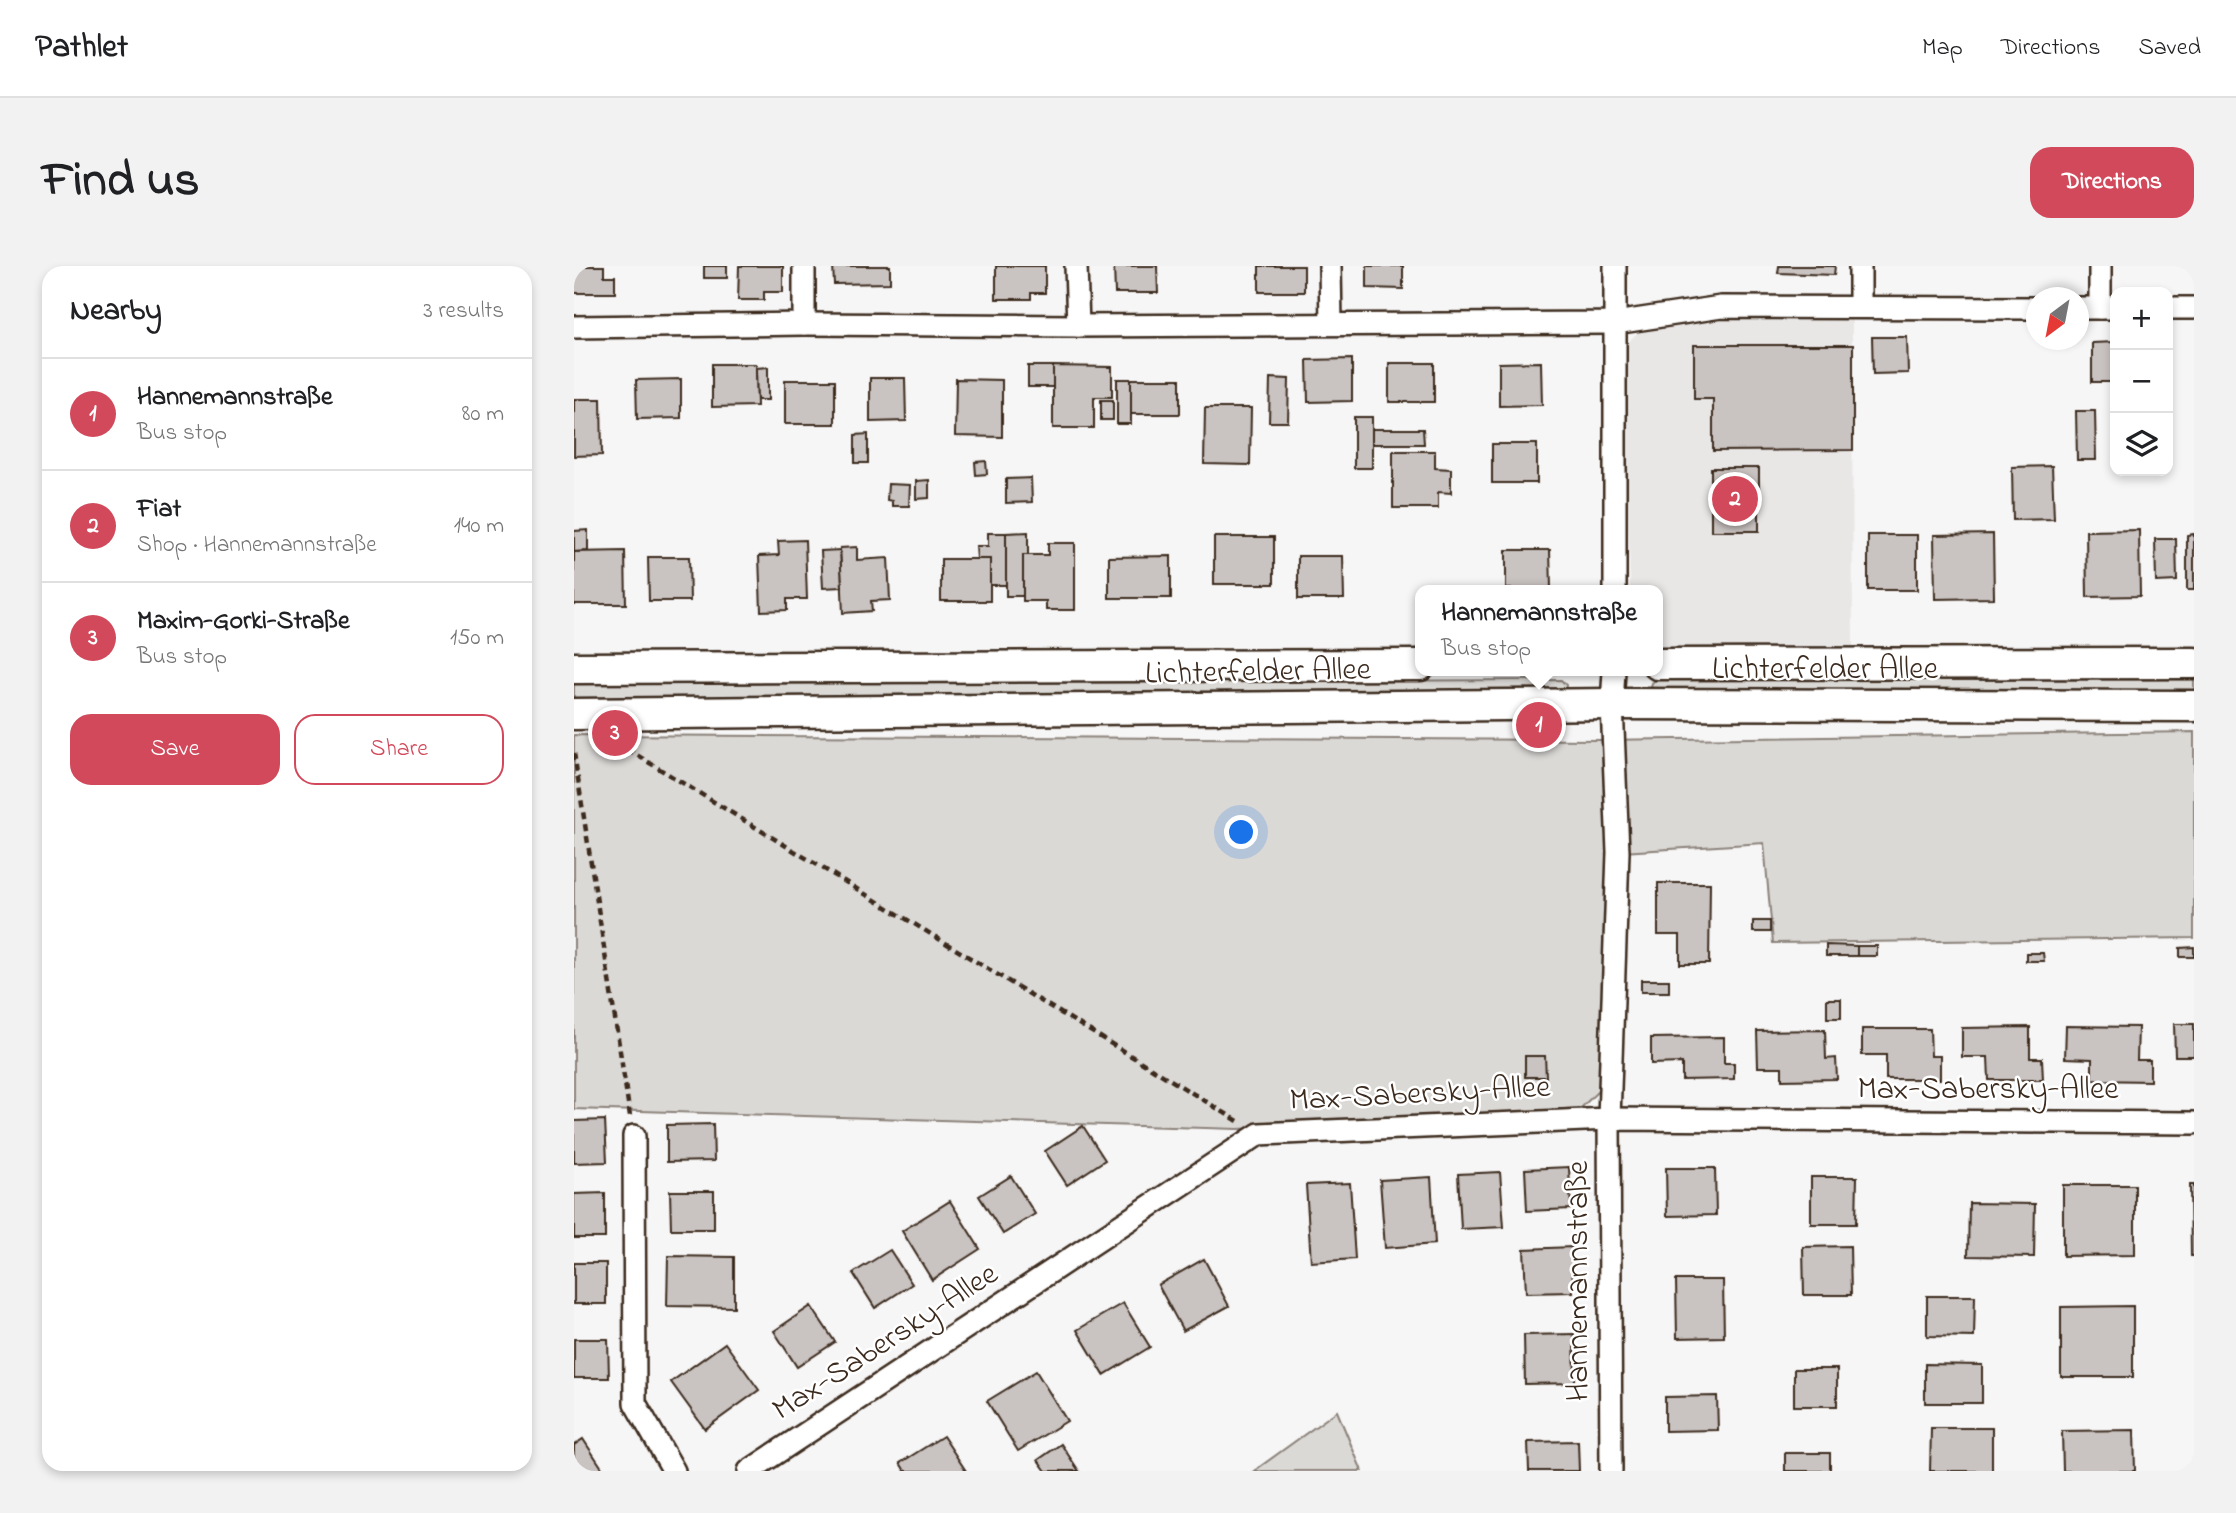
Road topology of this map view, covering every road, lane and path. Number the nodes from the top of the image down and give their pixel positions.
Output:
1 (804, 266) edge
2 (1076, 266) edge
3 (1330, 266) edge
4 (1615, 266) edge
5 (1860, 266) edge
6 (2101, 266) edge
7 (1860, 306) junction
8 (2026, 308) edge
9 (2089, 308) edge
10 (2108, 308) edge
11 (2173, 308) edge
12 (2194, 308) edge
13 (1615, 323) junction
14 (804, 324) junction
15 (1331, 324) junction
16 (1078, 326) junction
17 (574, 327) edge
18 (1615, 585) edge
19 (2194, 663) edge
20 (1663, 664) edge
21 (1415, 665) edge
22 (574, 668) edge
23 (1614, 676) edge
24 (1612, 704) junction
25 (2194, 706) edge
26 (574, 714) edge
27 (612, 740) dead end
28 (574, 753) edge
29 (1609, 1119) junction
30 (2194, 1123) edge
31 (1259, 1134) junction
32 (634, 1136) joint
33 (674, 1471) edge
34 (749, 1471) edge
35 (1611, 1471) edge

1 - 14 street
2 - 16 street
3 - 15 street
4 - 13 street
5 - 7 street
6 - 10 street
7 - 8 street
7 - 13 street
9 - 10 street
11 - 12 street
13 - 15 street
13 - 18 street
14 - 16 street
14 - 17 street
15 - 16 street
19 - 20 main road, Lichterfelder Allee
21 - 22 main road, Lichterfelder Allee
23 - 24 street, Hannemannstraße
24 - 25 main road, Lichterfelder Allee
24 - 26 main road, Lichterfelder Allee
24 - 29 street, Hannemannstraße
27 - 31 path
28 - 32 path
29 - 30 street, Max-Sabersky-Allee
29 - 31 street, Max-Sabersky-Allee
29 - 35 street, Hannemannstraße
31 - 34 street, Max-Sabersky-Allee
32 - 33 street

